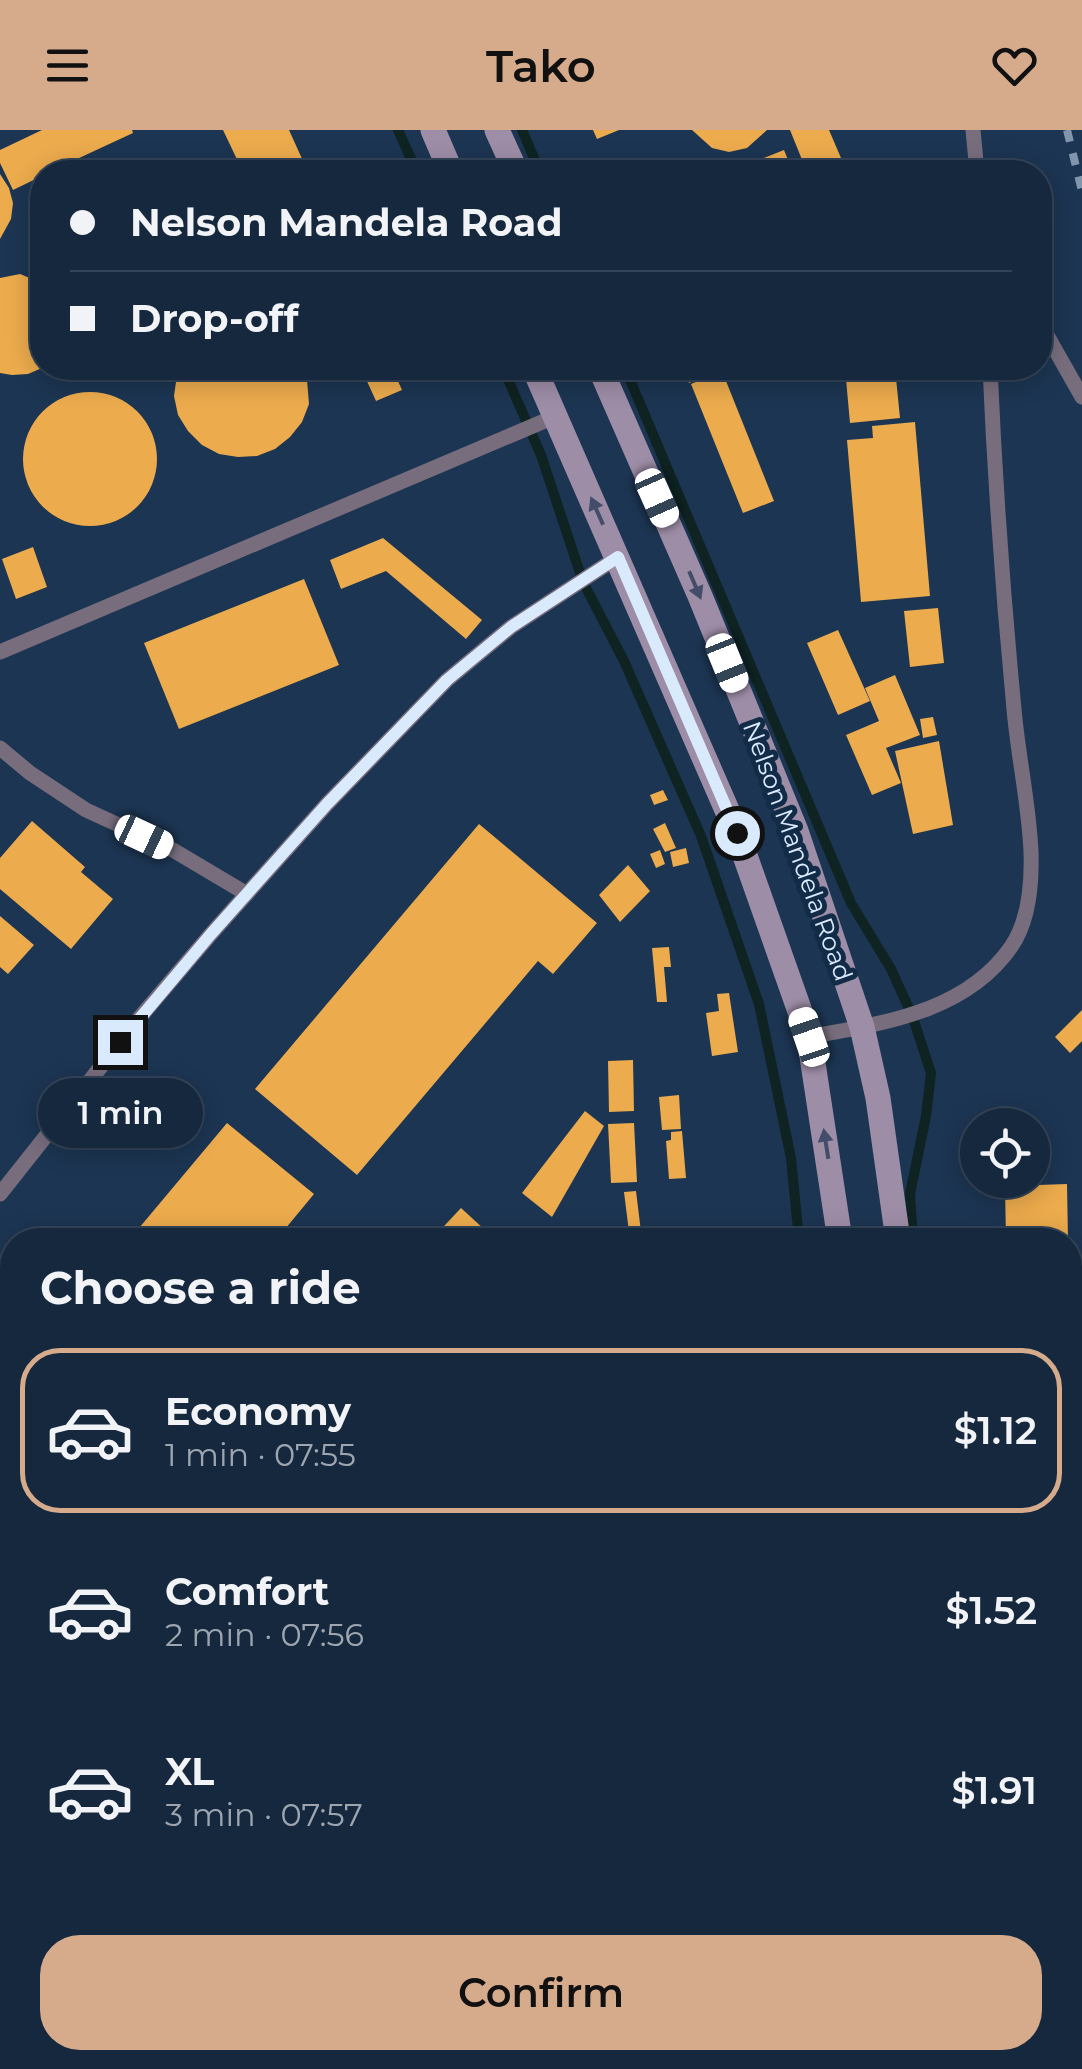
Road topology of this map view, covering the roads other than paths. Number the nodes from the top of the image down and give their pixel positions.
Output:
1 (433, 130) edge
2 (497, 130) edge
3 (973, 130) edge
4 (446, 160) edge
5 (511, 160) edge
6 (976, 160) edge
7 (1052, 344) edge
8 (539, 380) edge
9 (605, 380) edge
10 (991, 380) edge
11 (1082, 397) edge
12 (554, 417) junction
13 (618, 557) junction
14 (0, 652) edge
15 (0, 748) edge
16 (247, 894) junction
17 (862, 1027) junction
18 (809, 1037) junction
19 (0, 1194) edge
20 (838, 1228) edge
21 (896, 1228) edge

1 - 4 main road
2 - 5 main road
3 - 6 lane
7 - 11 lane
8 - 12 main road, Nelson Mandela Road
9 -> 17 main road, Nelson Mandela Road
10 - 17 lane
13 -> 12 main road, Nelson Mandela Road
12 - 14 lane
13 - 16 lane
13 - 18 main road, Nelson Mandela Road
15 - 16 lane
16 - 19 lane
17 - 18 lane
17 - 21 main road, Nelson Mandela Road
20 -> 18 main road, Nelson Mandela Road

